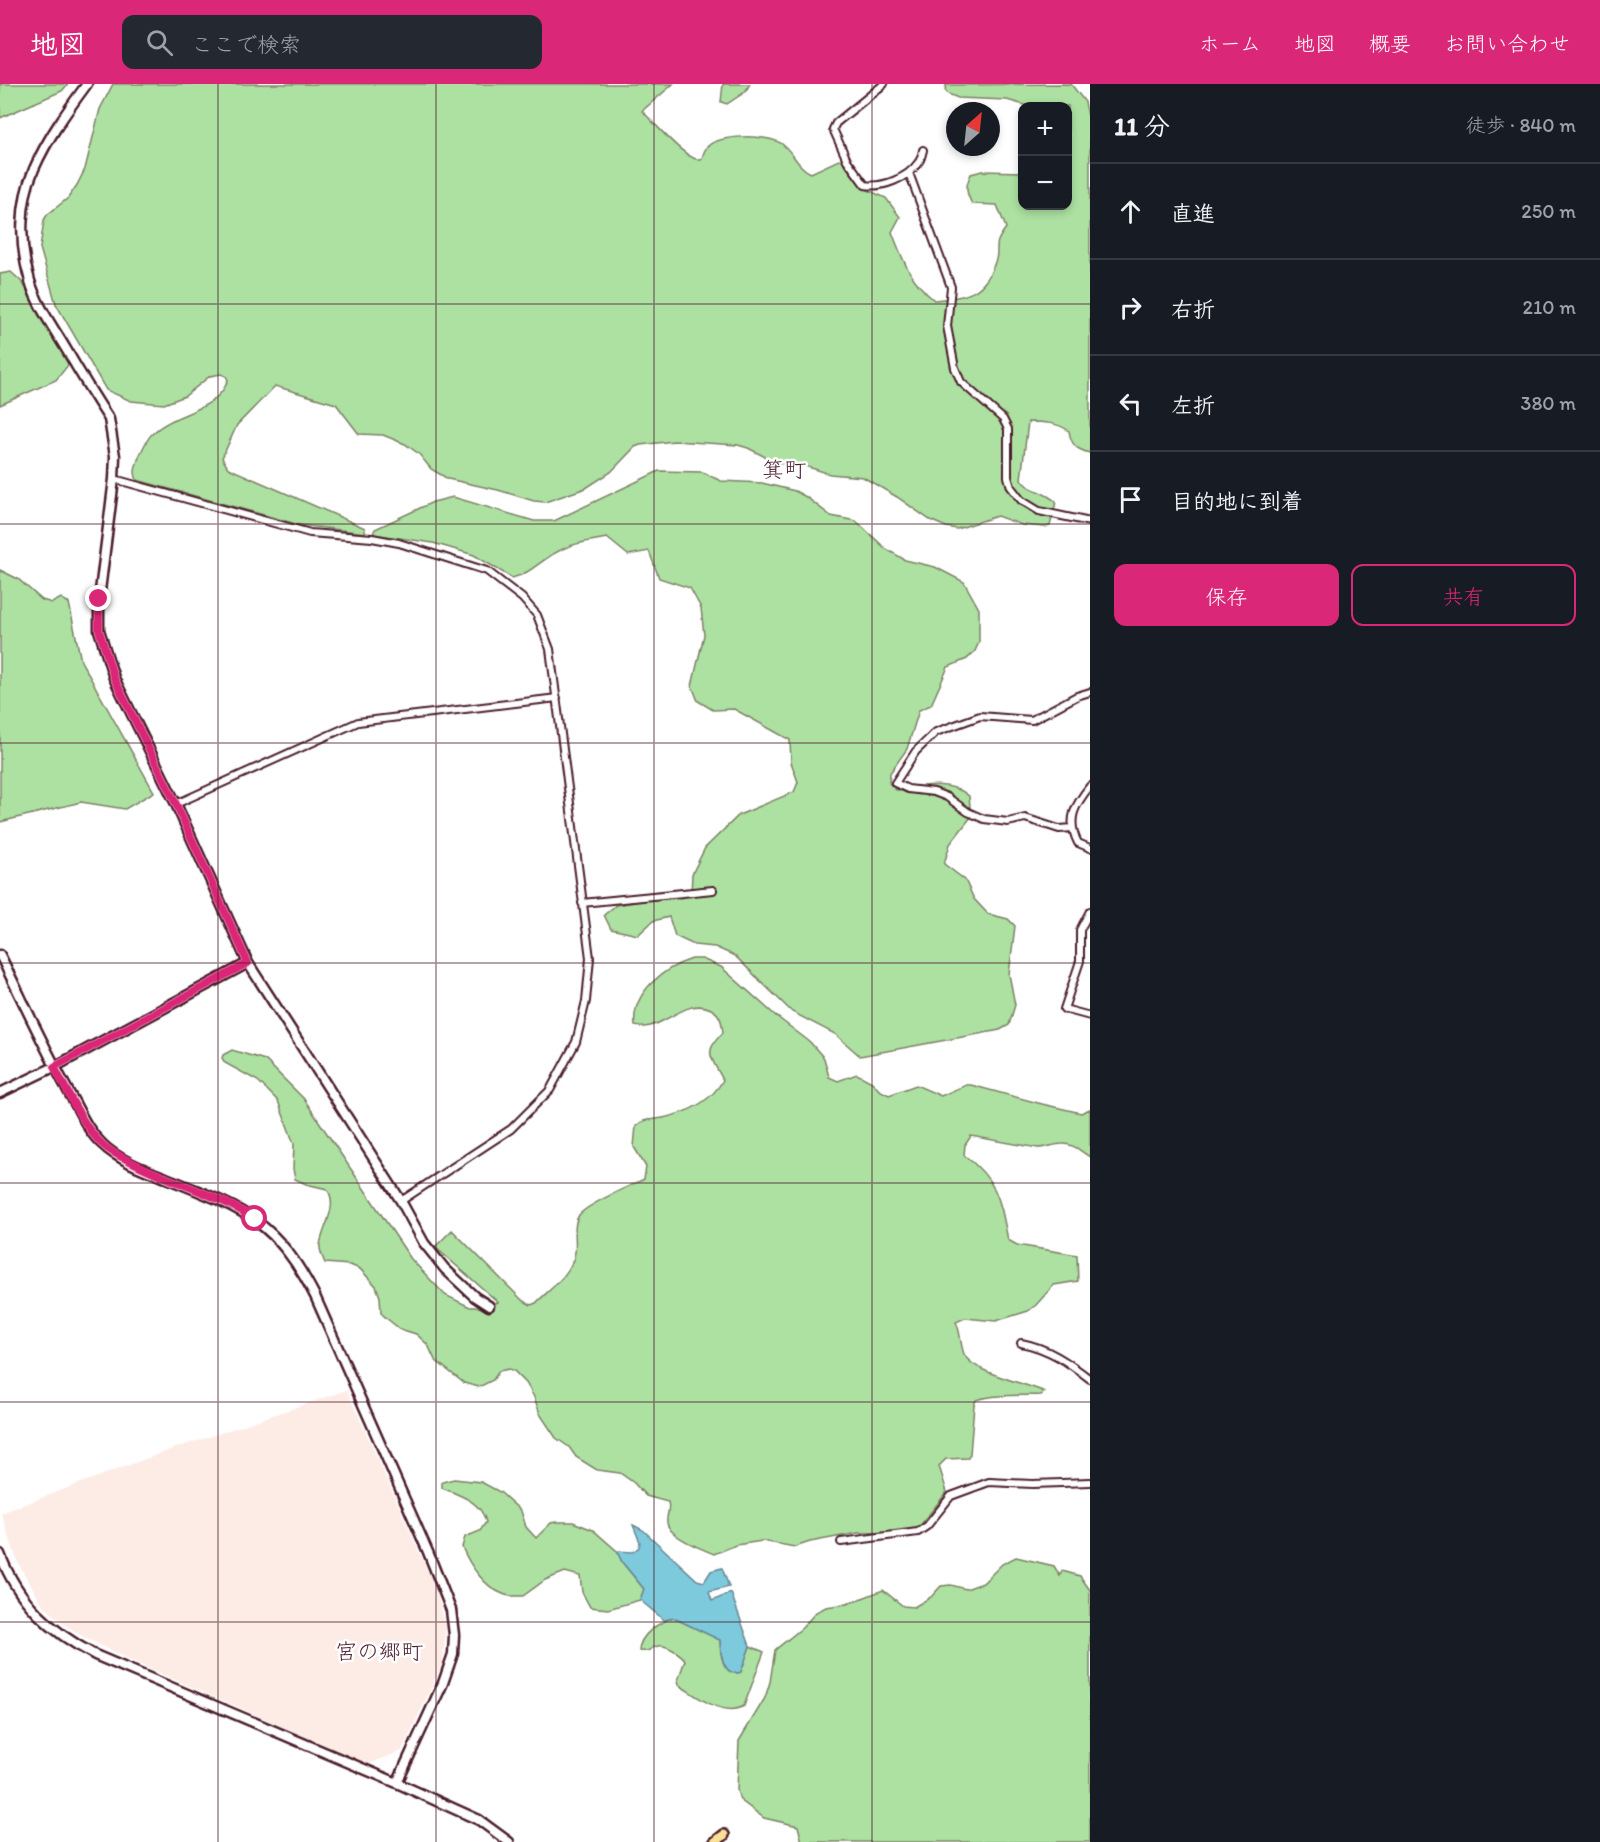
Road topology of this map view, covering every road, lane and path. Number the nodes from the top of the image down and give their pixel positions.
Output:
1 (87, 84) edge
2 (884, 84) edge
3 (923, 150) dead end
4 (909, 172) junction
5 (114, 478) junction
6 (1090, 522) edge
7 (1090, 692) edge
8 (557, 698) junction
9 (1090, 786) edge
10 (176, 804) junction
11 (1073, 828) junction
12 (1090, 848) edge
13 (713, 890) dead end
14 (582, 903) junction
15 (1090, 911) edge
16 (0, 955) edge
17 (248, 963) junction
18 (1090, 1016) edge
19 (54, 1067) junction
20 (0, 1093) edge
21 (401, 1201) junction
22 (489, 1306) dead end
23 (1022, 1342) dead end
24 (1090, 1379) edge
25 (1090, 1482) edge
26 (841, 1542) dead end
27 (0, 1554) edge
28 (397, 1783) junction
29 (724, 1835) dead end
30 (509, 1842) edge
31 (715, 1842) edge

1 - 5 street
2 - 4 street
3 - 4 street
4 - 6 street
5 - 8 street
5 - 10 street
7 - 11 street
8 - 10 street
8 - 14 street
9 - 11 street
10 - 17 street
11 - 12 street
13 - 14 street
14 - 21 street
15 - 18 street
16 - 19 street
17 - 19 street
17 - 21 street
19 - 20 street
19 - 28 street
21 - 22 street
23 - 24 street
25 - 26 street
27 - 28 street
28 - 30 street
29 - 31 main road

